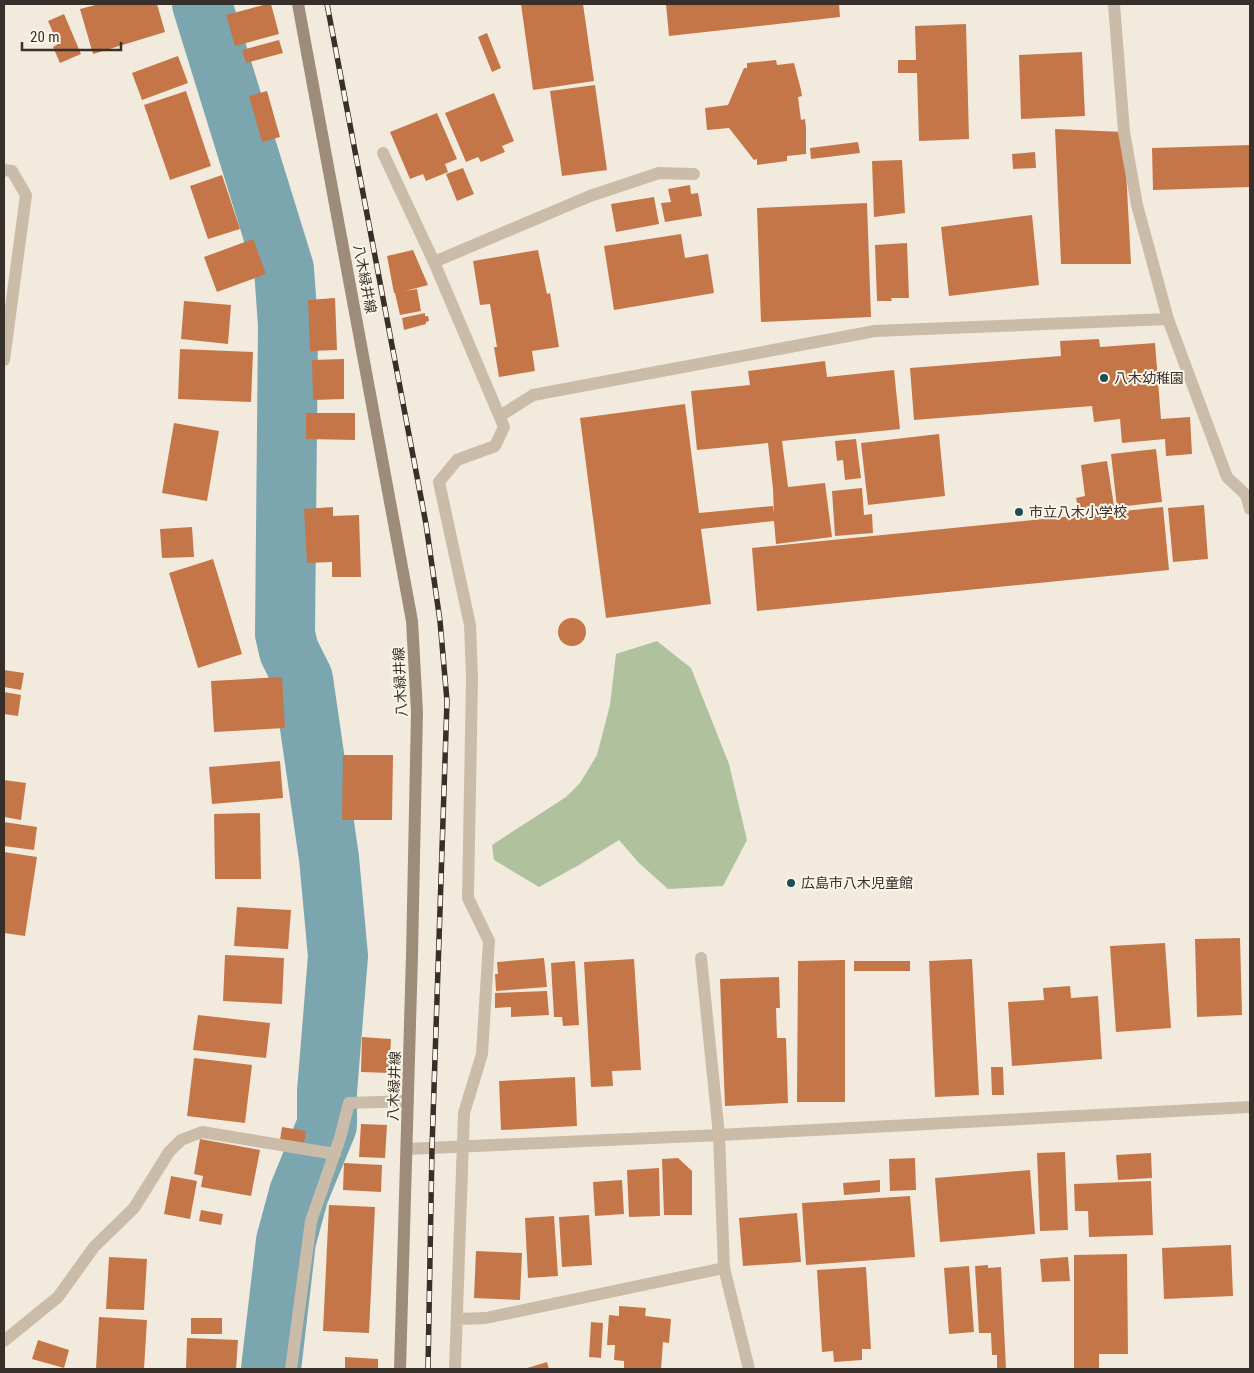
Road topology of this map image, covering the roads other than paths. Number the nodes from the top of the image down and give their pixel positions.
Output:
1 (298, 4) edge
2 (1114, 4) edge
3 (383, 153) dead end
4 (4, 170) edge
5 (694, 174) dead end
6 (434, 262) junction
7 (1168, 319) junction
8 (4, 360) edge
9 (500, 416) junction
10 (1248, 494) edge
11 (1250, 509) edge
12 (701, 958) dead end
13 (408, 1101) junction
14 (1250, 1107) edge
15 (719, 1135) junction
16 (462, 1147) junction
17 (407, 1148) junction
18 (335, 1154) junction
19 (724, 1268) junction
20 (457, 1319) junction
21 (4, 1341) edge
22 (291, 1369) edge
23 (400, 1369) edge
24 (455, 1369) edge
25 (749, 1369) edge

1 - 13 main road, 八木緑井線
2 - 7 street
3 - 6 street
4 - 8 street
5 - 6 street
6 - 9 street
7 - 9 street
7 - 10 street
9 - 16 street
10 - 11 street
12 - 15 street
13 - 17 main road, 八木緑井線
13 - 18 street
14 - 15 street
15 - 16 street
15 - 19 street
16 - 17 street
16 - 20 street
17 - 23 main road, 八木緑井線
18 - 21 street
18 - 22 street
19 - 20 street
19 - 25 street
20 - 24 street

